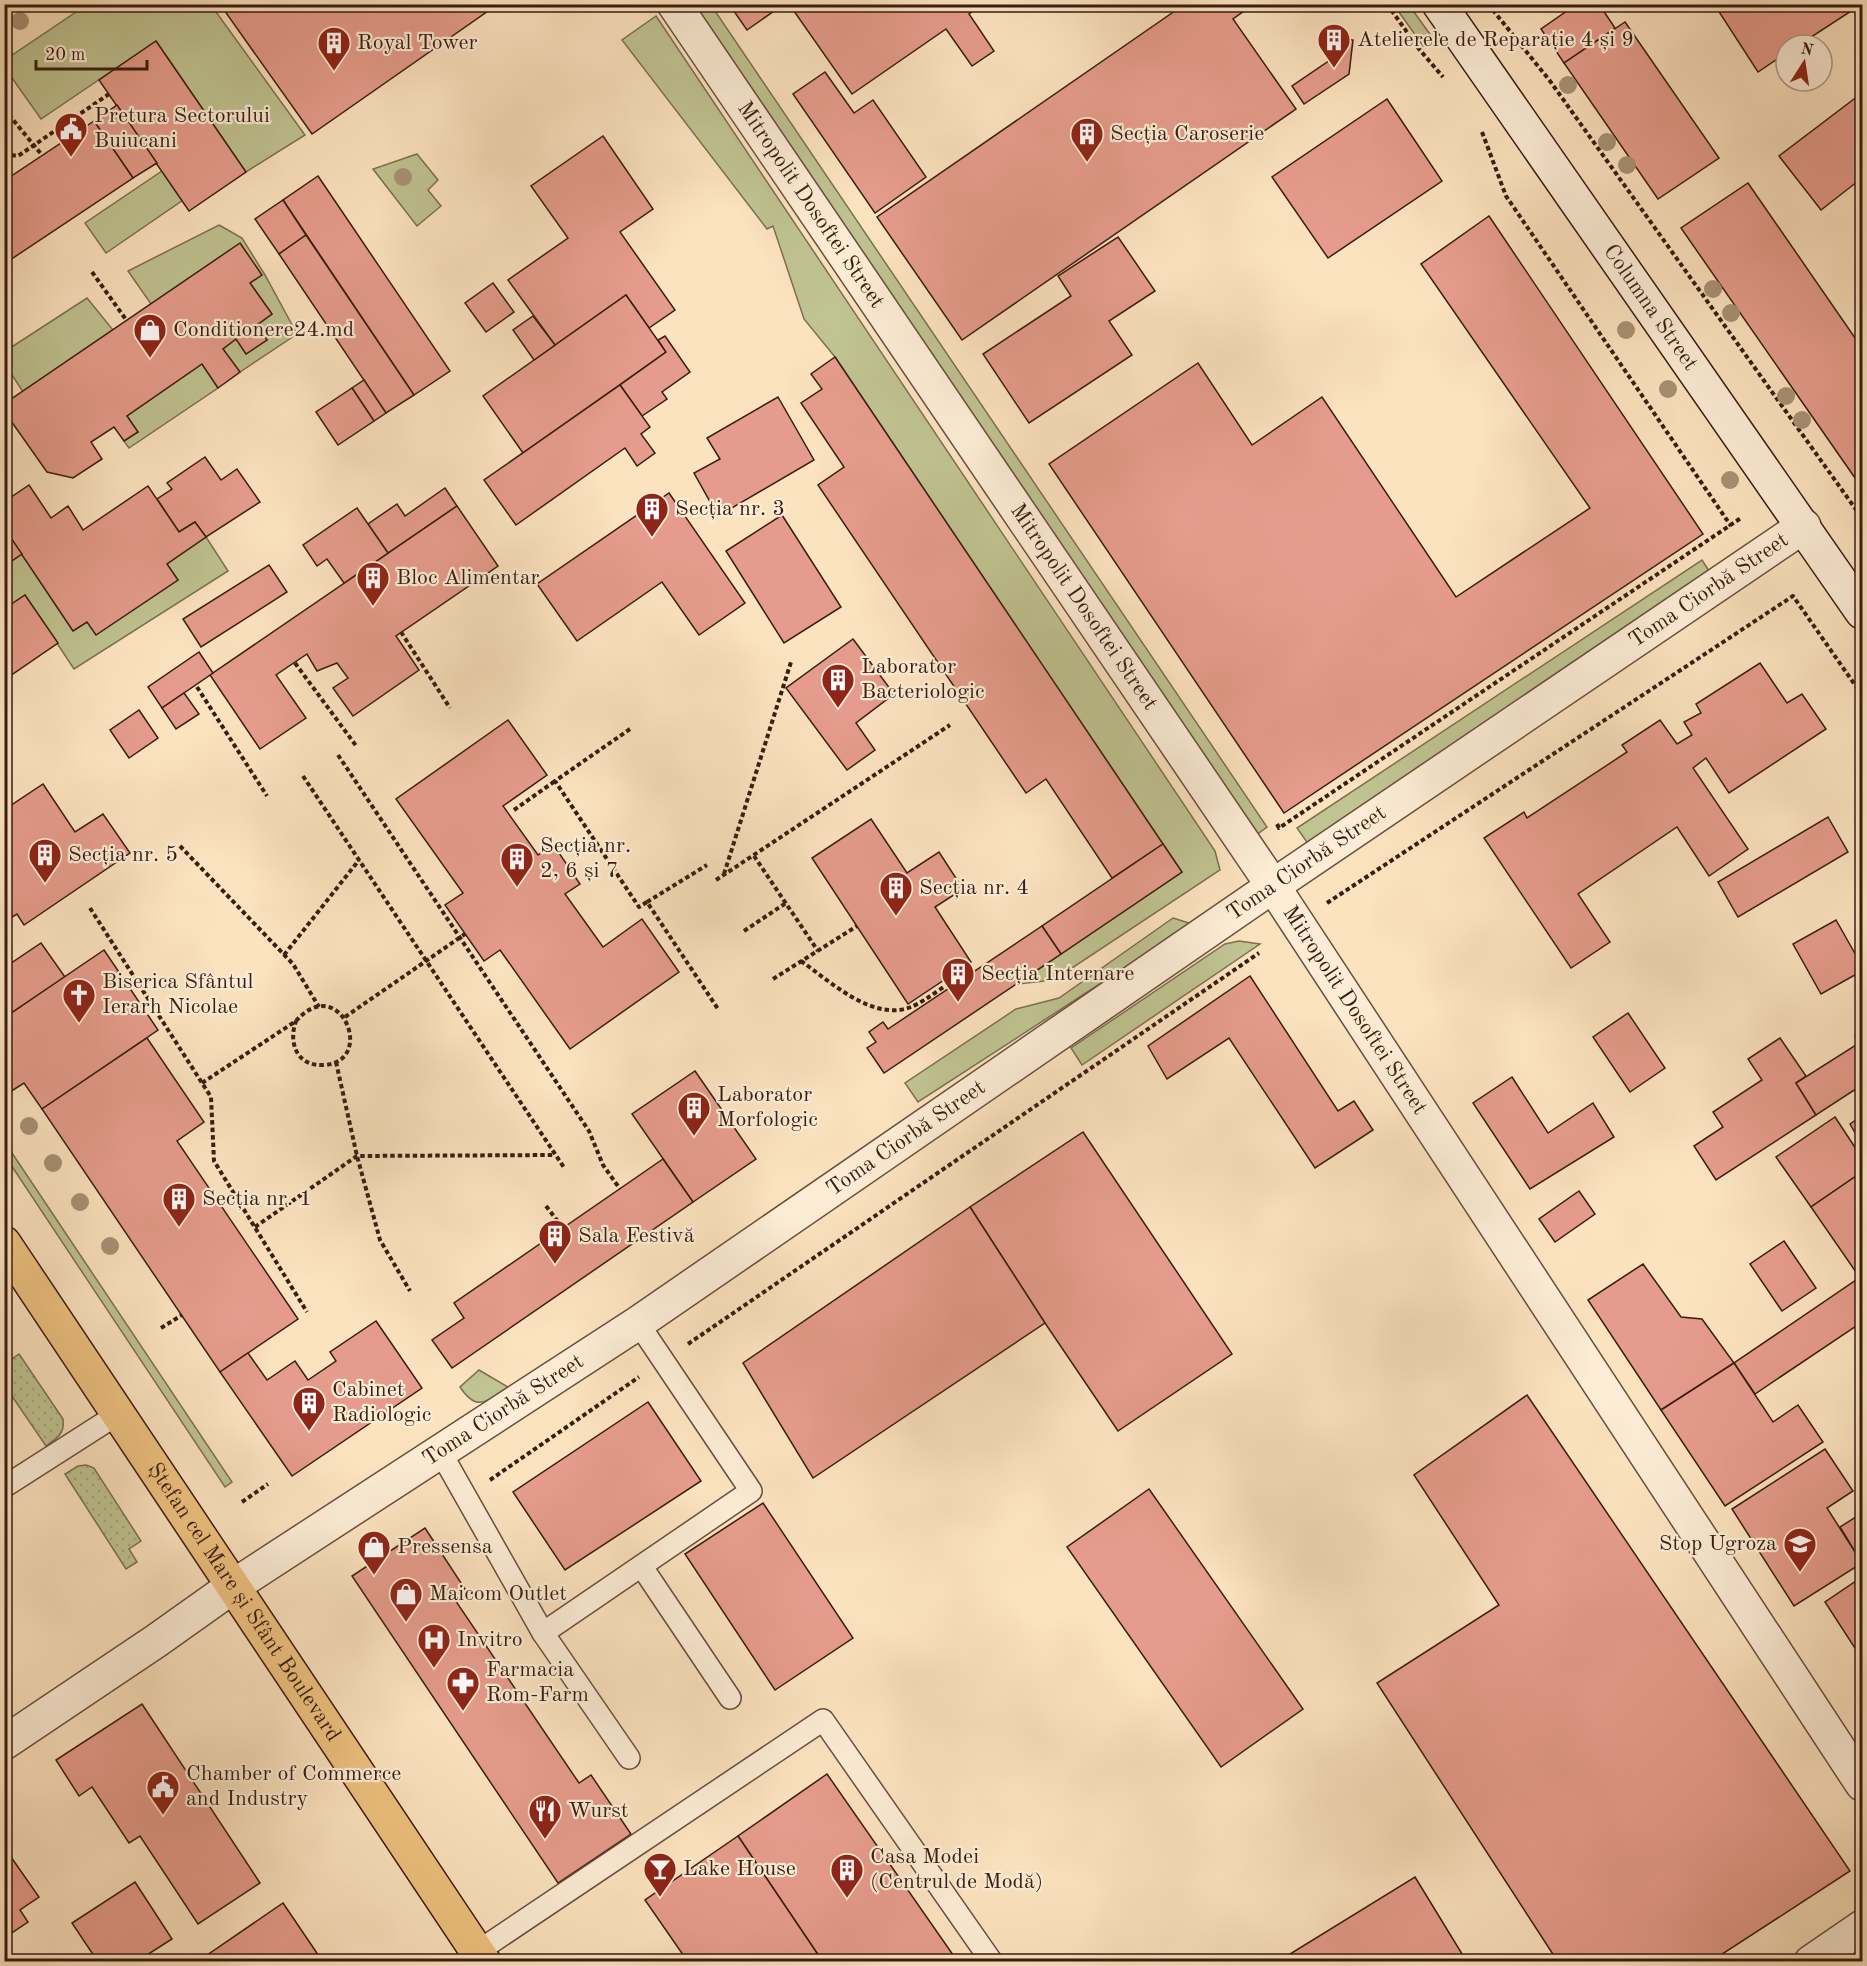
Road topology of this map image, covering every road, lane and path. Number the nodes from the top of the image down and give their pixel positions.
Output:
1 (674, 4) edge
2 (1387, 4) edge
3 (1439, 4) edge
4 (1488, 4) edge
5 (1446, 80) dead end
6 (109, 94) dead end
7 (4, 109) edge
8 (1481, 129) dead end
9 (34, 146) junction
10 (4, 154) edge
11 (42, 155) dead end
12 (92, 272) dead end
13 (127, 321) dead end
14 (1741, 518) dead end
15 (1863, 518) edge
16 (1731, 526) junction
17 (1803, 526) junction
18 (1863, 612) edge
19 (401, 632) dead end
20 (790, 662) dead end
21 (295, 663) dead end
22 (197, 687) dead end
23 (1863, 696) edge
24 (450, 708) dead end
25 (950, 724) dead end
26 (630, 729) dead end
27 (357, 747) dead end
28 (338, 755) dead end
29 (303, 776) dead end
30 (555, 782) junction
31 (267, 796) dead end
32 (514, 810) dead end
33 (1279, 828) dead end
34 (180, 846) dead end
35 (754, 856) junction
36 (359, 860) junction
37 (707, 865) dead end
38 (724, 875) junction
39 (716, 880) dead end
40 (1274, 886) junction
41 (648, 902) junction
42 (786, 903) junction
43 (1322, 906) dead end
44 (90, 908) dead end
45 (857, 926) dead end
46 (744, 931) dead end
47 (465, 934) dead end
48 (459, 937) junction
49 (818, 951) junction
50 (1259, 953) dead end
51 (284, 954) junction
52 (426, 961) junction
53 (801, 961) junction
54 (969, 969) dead end
55 (773, 979) dead end
56 (319, 1007) junction
57 (718, 1009) dead end
58 (345, 1017) junction
59 (296, 1021) junction
60 (336, 1062) junction
61 (202, 1083) junction
62 (555, 1155) junction
63 (357, 1156) junction
64 (565, 1169) dead end
65 (620, 1189) dead end
66 (546, 1206) dead end
67 (255, 1227) junction
68 (563, 1228) dead end
69 (4, 1243) edge
70 (410, 1292) dead end
71 (307, 1312) dead end
72 (182, 1315) dead end
73 (638, 1323) junction
74 (161, 1328) dead end
75 (663, 1361) junction
76 (118, 1414) junction
77 (441, 1453) junction
78 (268, 1484) dead end
79 (7, 1485) dead end
80 (466, 1496) junction
81 (242, 1502) dead end
82 (642, 1567) junction
83 (232, 1587) junction
84 (543, 1634) junction
85 (730, 1698) dead end
86 (4, 1743) edge
87 (629, 1758) dead end
88 (1863, 1784) edge
89 (1863, 1927) edge
90 (480, 1957) edge
91 (992, 1962) edge
92 (1811, 1962) edge

1 - 40 street, Mitropolit Dosoftei Street
2 - 5 path
3 - 17 street, Columna Street
4 - 15 path
6 - 9 path
7 - 9 path
8 - 16 path
9 - 10 path
9 - 11 path
12 - 13 path
14 - 16 path
16 - 33 path
17 - 18 street, Columna Street
17 - 40 street, Toma Ciorbă Street
19 - 24 path
20 - 38 path
21 - 27 path
22 - 31 path
23 - 43 path
25 - 35 path
26 - 30 path
28 - 48 path
29 - 36 path
30 - 32 path
30 - 41 path
34 - 51 path
35 - 38 path
35 - 42 path
36 - 51 path
36 - 52 path
37 - 41 path
38 - 39 path
40 - 73 street, Toma Ciorbă Street
40 - 88 street, Mitropolit Dosoftei Street
41 - 57 path
42 - 46 path
42 - 49 path
44 - 61 path
45 - 49 path
47 - 48 path
48 - 52 path
48 - 65 path
49 - 53 path
50 - 75 path
51 - 56 path
52 - 58 path
52 - 62 path
53 - 54 path
53 - 55 path
56 - 58 path
56 - 59 path
58 - 60 path
59 - 60 path
59 - 61 path
60 - 63 path
61 - 67 path
62 - 63 path
62 - 64 path
63 - 67 path
63 - 70 path
66 - 68 path
67 - 71 path
69 - 76 main road, Ștefan cel Mare și Sfânt Boulevard
72 - 74 path
73 - 75 lane
73 - 77 street, Toma Ciorbă Street
75 - 80 path
75 - 82 lane
76 - 79 lane
76 - 83 main road, Ștefan cel Mare și Sfânt Boulevard
77 - 80 lane
77 - 83 street, Toma Ciorbă Street
78 - 81 path
80 - 84 lane
82 - 84 lane
82 - 85 lane
83 - 86 street, Toma Ciorbă Street
83 - 90 main road, Ștefan cel Mare și Sfânt Boulevard
84 - 87 lane
89 - 92 street
90 - 91 lane

